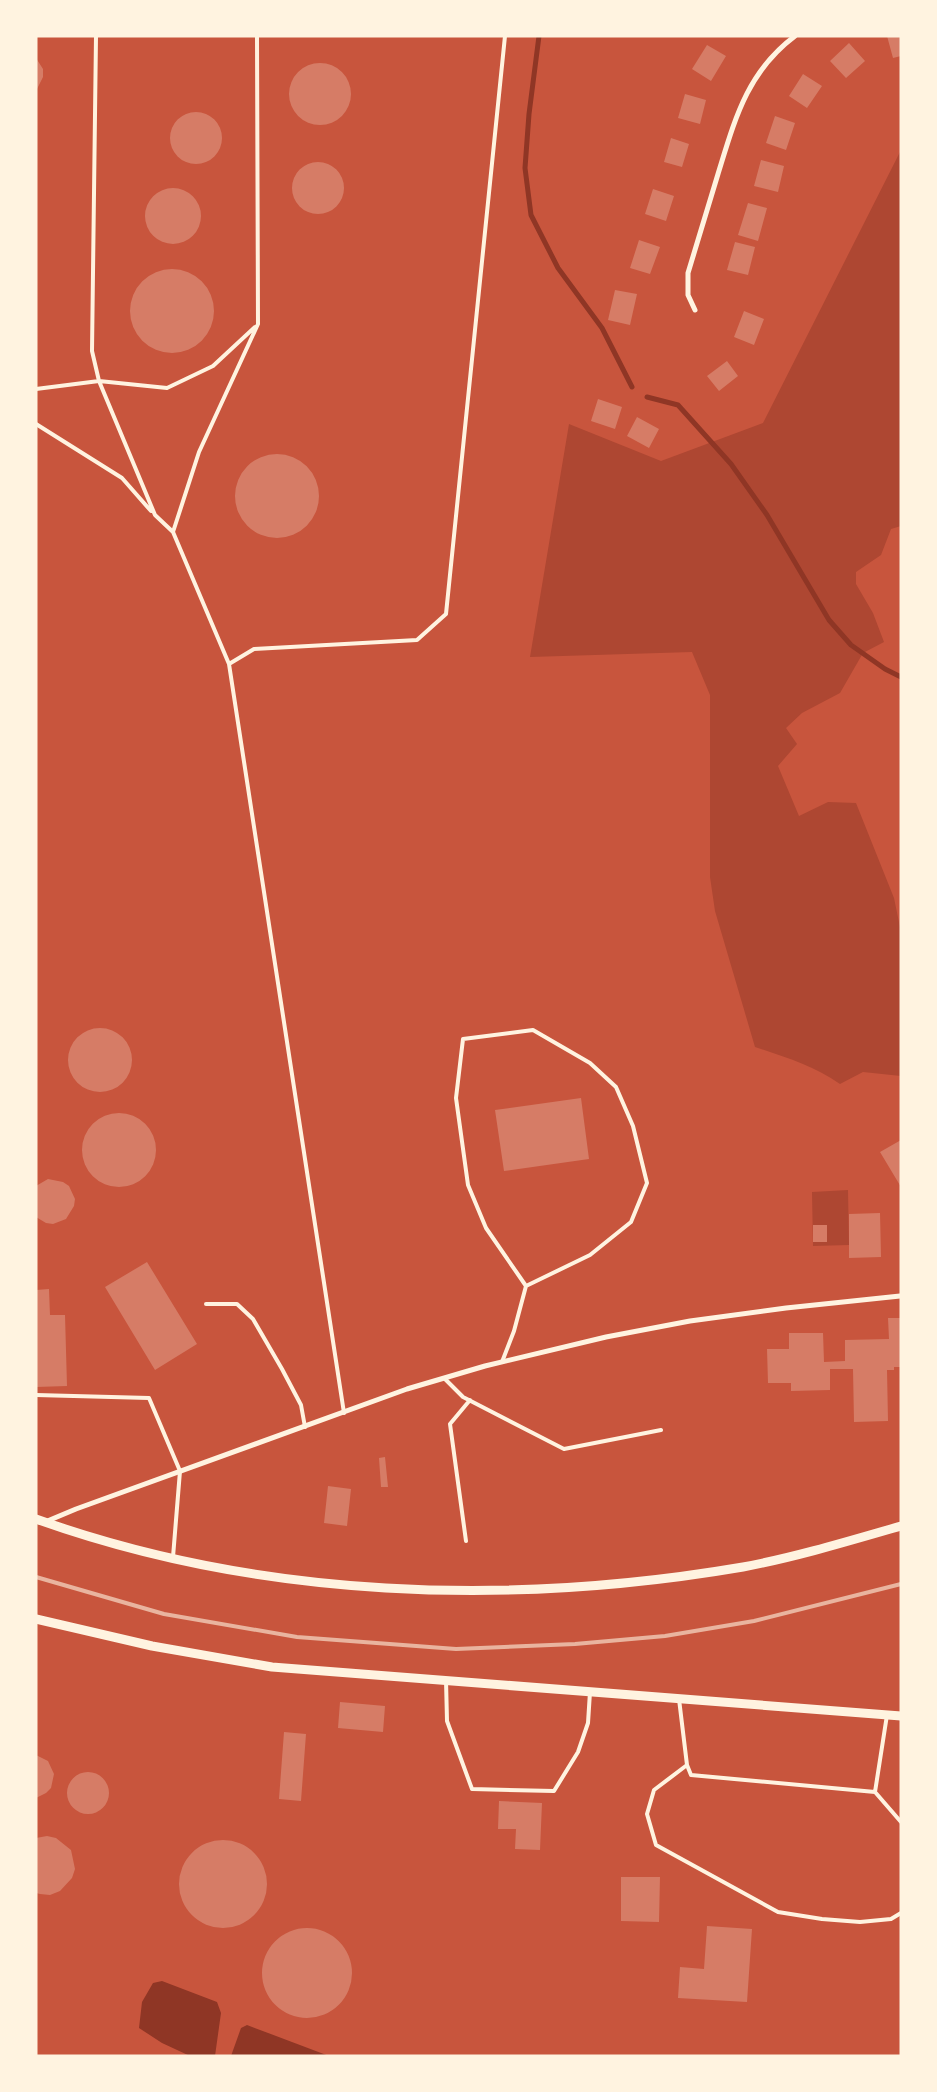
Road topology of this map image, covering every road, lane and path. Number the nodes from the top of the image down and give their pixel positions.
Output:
1 (96, 36) edge
2 (257, 36) edge
3 (505, 36) edge
4 (795, 36) edge
5 (695, 310) dead end
6 (258, 324) junction
7 (99, 381) junction
8 (36, 389) edge
9 (36, 424) edge
10 (155, 515) junction
11 (173, 532) junction
12 (229, 664) junction
13 (526, 1286) junction
14 (900, 1296) edge
15 (206, 1304) dead end
16 (502, 1362) junction
17 (444, 1378) junction
18 (36, 1395) edge
19 (470, 1400) junction
20 (344, 1413) junction
21 (305, 1427) junction
22 (661, 1430) dead end
23 (180, 1471) junction
24 (41, 1520) edge
25 (901, 1526) edge
26 (466, 1541) dead end
27 (173, 1558) junction
28 (36, 1619) edge
29 (446, 1680) junction
30 (590, 1690) junction
31 (678, 1697) junction
32 (887, 1715) junction
33 (901, 1716) edge
34 (687, 1765) junction
35 (876, 1792) junction
36 (901, 1822) edge
37 (901, 1913) edge

1 - 7 lane
2 - 6 lane
3 - 12 lane
4 - 5 street
6 - 7 lane
6 - 11 lane
7 - 8 lane
7 - 10 lane
9 - 10 lane
10 - 11 lane
11 - 12 lane
12 - 20 lane
13 - 13 lane
13 - 16 lane
14 - 16 street
15 - 21 lane
16 - 17 street
17 - 19 lane
17 - 20 street
18 - 23 lane
19 - 22 lane
19 - 26 lane
20 - 21 street
21 - 23 street
23 - 24 street
23 - 27 lane
24 - 27 street
25 - 27 street
28 - 29 street
29 - 30 street
29 - 30 lane
30 - 31 street
31 - 32 street
31 - 34 lane
32 - 33 street
32 - 35 lane
34 - 35 lane
34 - 37 lane
35 - 36 lane

